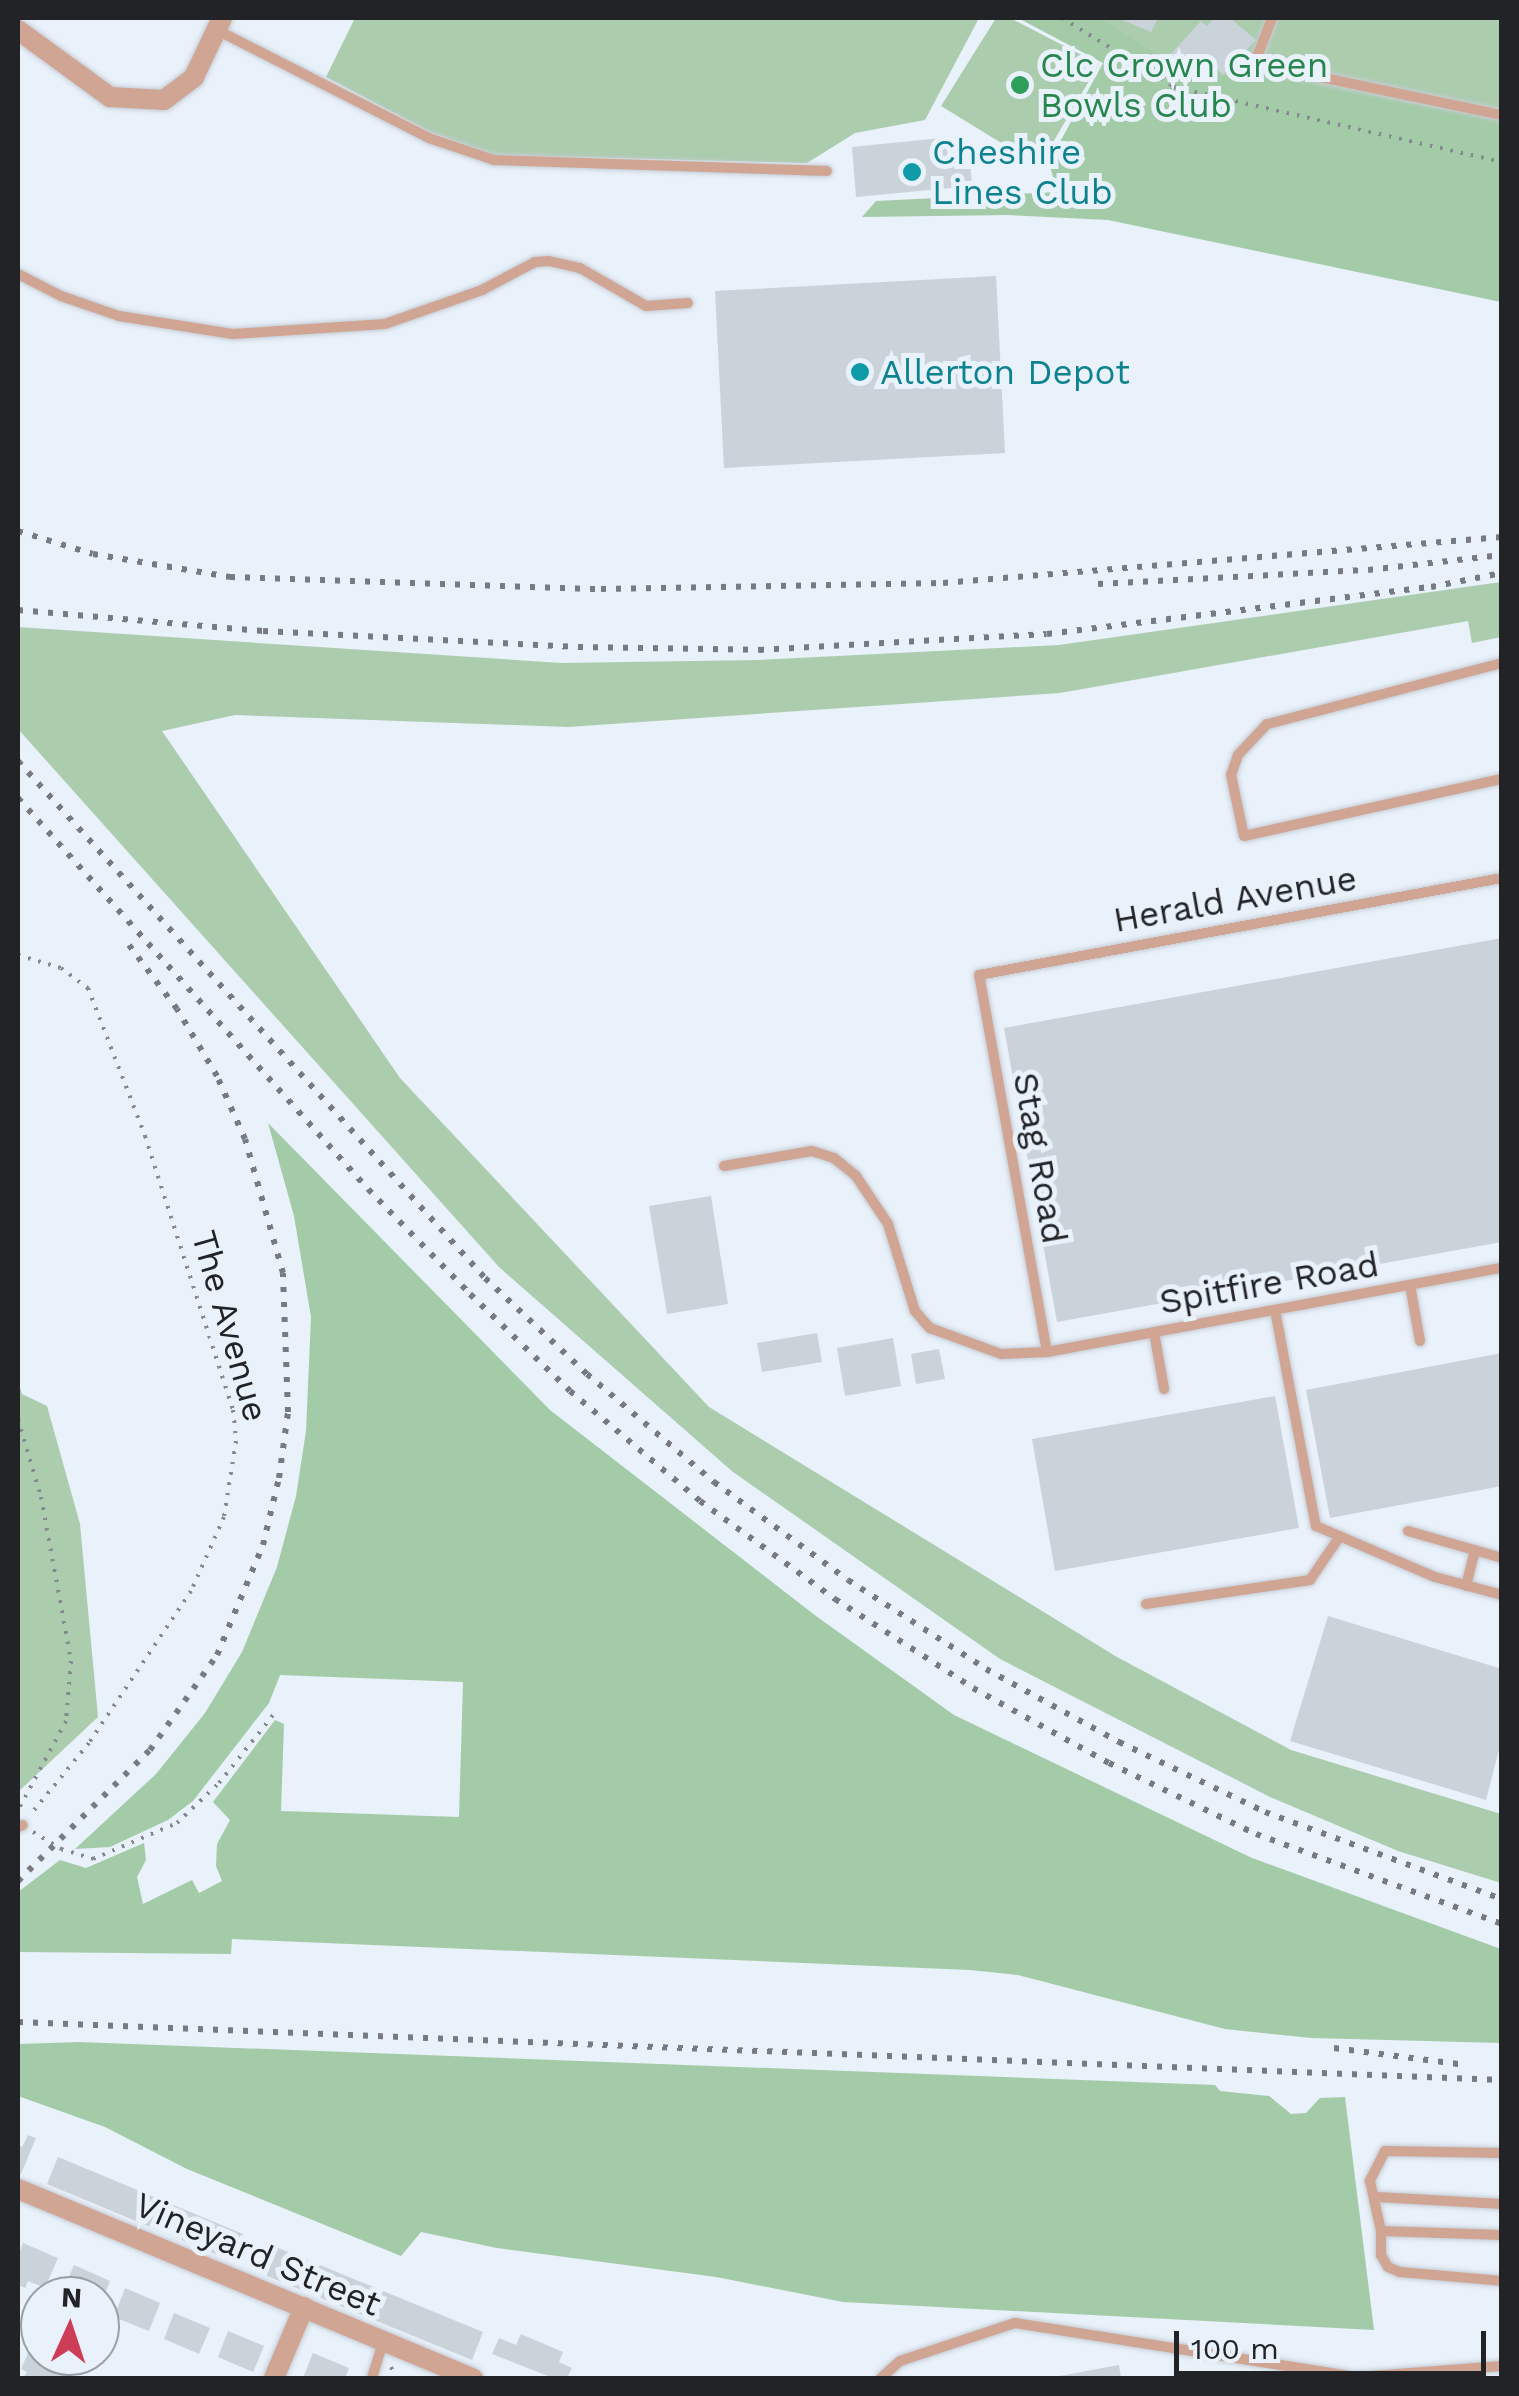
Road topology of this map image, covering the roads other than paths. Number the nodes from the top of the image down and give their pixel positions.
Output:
1 (1272, 18) edge
2 (219, 24) edge
3 (18, 30) edge
4 (1502, 115) edge
5 (827, 172) dead end
6 (18, 274) edge
7 (688, 302) dead end
8 (1502, 663) edge
9 (1502, 779) edge
10 (1502, 878) edge
11 (978, 975) joint
12 (724, 1166) dead end
13 (1502, 1268) edge
14 (1410, 1285) junction
15 (1276, 1310) junction
16 (1154, 1332) junction
17 (1420, 1340) dead end
18 (1047, 1352) junction
19 (1164, 1389) dead end
20 (1408, 1531) dead end
21 (1340, 1536) junction
22 (1475, 1550) junction
23 (1502, 1558) edge
24 (1466, 1586) junction
25 (1502, 1596) edge
26 (1146, 1604) dead end
27 (1502, 2153) edge
28 (18, 2189) edge
29 (1377, 2196) junction
30 (1502, 2204) edge
31 (1381, 2230) junction
32 (1502, 2235) edge
33 (1502, 2282) edge
34 (304, 2307) junction
35 (382, 2342) junction
36 (1502, 2366) edge
37 (274, 2378) edge
38 (372, 2378) edge
39 (473, 2378) edge
40 (881, 2378) edge

1 - 4 lane
2 - 3 street
2 - 5 lane
6 - 7 lane
8 - 9 lane
10 - 11 lane, Herald Avenue
11 - 18 lane, Stag Road
12 - 18 lane, Spitfire Road
13 - 14 lane, Spitfire Road
14 - 15 lane, Spitfire Road
14 - 17 lane
15 - 16 lane, Spitfire Road
15 - 21 lane
16 - 18 lane, Spitfire Road
16 - 19 lane
20 - 22 lane
21 - 24 lane
21 - 26 lane
22 - 23 lane
22 - 24 lane
24 - 25 lane
27 - 29 lane
28 - 34 street, Vineyard Street
29 - 30 lane
29 - 31 lane
31 - 32 lane
31 - 33 lane
34 - 35 street, Vineyard Street
34 - 37 street
35 - 38 lane
35 - 39 street, Vineyard Street
36 - 40 lane

